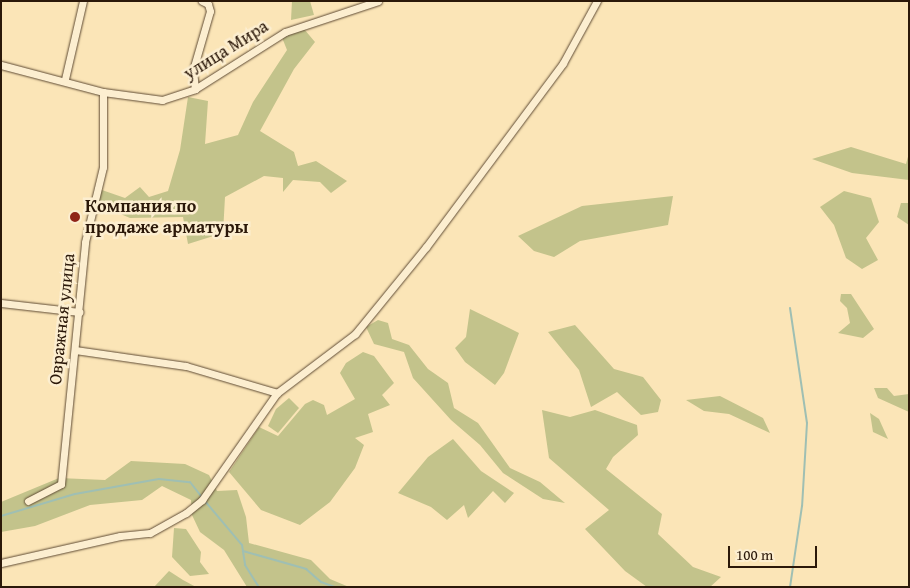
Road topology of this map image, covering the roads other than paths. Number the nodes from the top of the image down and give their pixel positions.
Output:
1 (83, 1) edge
2 (202, 1) edge
3 (378, 1) edge
4 (597, 1) edge
5 (1, 65) edge
6 (65, 79) junction
7 (195, 89) junction
8 (103, 92) junction
9 (1, 303) edge
10 (79, 312) junction
11 (74, 350) junction
12 (277, 393) junction
13 (28, 501) dead end
14 (1, 563) edge

1 - 6 street
2 - 7 street
3 - 7 street, улица Мира
4 - 12 street
5 - 6 street, улица Мира
6 - 8 street, улица Мира
7 - 8 street, улица Мира
8 - 10 street, Овражная улица
9 - 10 street
10 - 11 street, Овражная улица
11 - 12 street
11 - 13 street, Овражная улица
12 - 14 street

